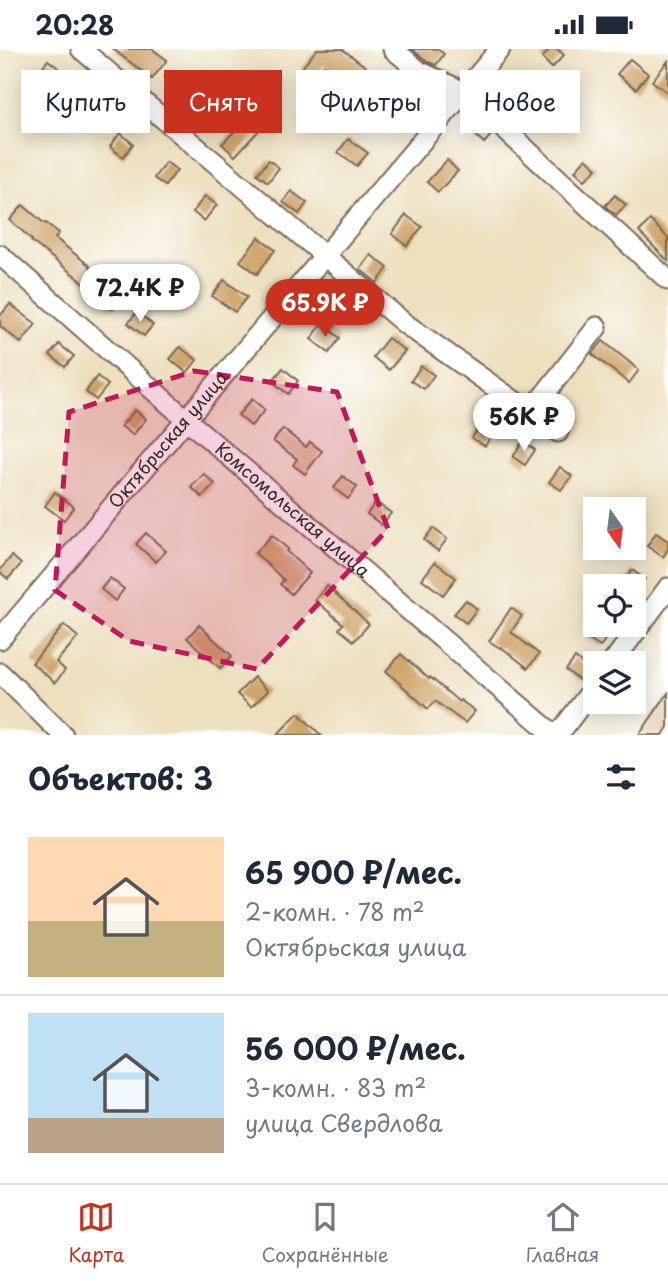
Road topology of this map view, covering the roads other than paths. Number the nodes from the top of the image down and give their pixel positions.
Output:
1 (81, 49) edge
2 (393, 49) edge
3 (500, 49) edge
4 (482, 70) edge
5 (460, 90) edge
6 (460, 97) edge
7 (508, 133) edge
8 (0, 255) edge
9 (325, 257) junction
10 (668, 280) edge
11 (597, 327) dead end
12 (530, 413) junction
13 (187, 420) junction
14 (558, 432) dead end
15 (668, 588) edge
16 (0, 639) edge
17 (621, 651) edge
18 (0, 673) edge
19 (583, 701) edge
20 (63, 735) edge
21 (556, 735) edge

1 - 9 street
2 - 5 street
3 - 4 street, Октябрьская улица
6 - 9 street, Октябрьская улица
7 - 10 street
8 - 13 street, Комсомольская улица
9 - 12 street
9 - 13 street, Октябрьская улица
11 - 12 street
12 - 14 street
13 - 16 street, Октябрьская улица
13 - 21 street, Комсомольская улица
15 - 17 street
18 - 20 street
19 - 21 street

